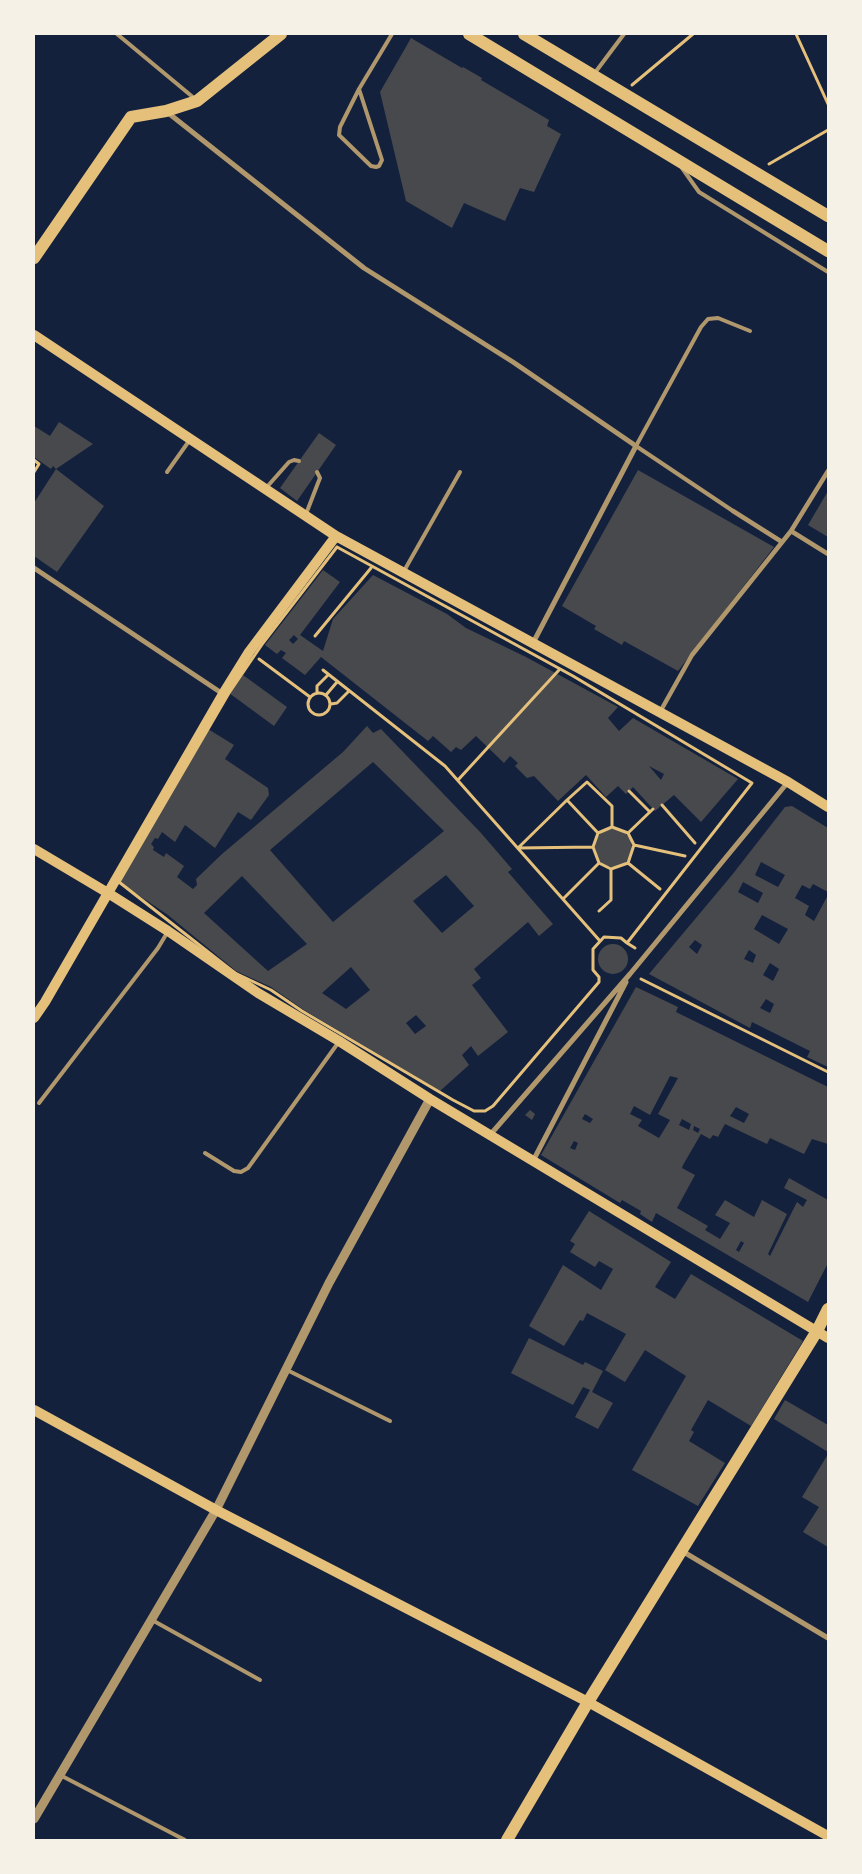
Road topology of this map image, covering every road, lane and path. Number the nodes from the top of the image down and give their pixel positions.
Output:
1 (117, 34) edge
2 (281, 34) edge
3 (392, 34) edge
4 (469, 34) edge
5 (524, 34) edge
6 (624, 34) edge
7 (693, 34) edge
8 (796, 34) edge
9 (593, 75) junction
10 (359, 89) junction
11 (622, 93) junction
12 (197, 101) junction
13 (828, 104) edge
14 (166, 111) junction
15 (828, 130) edge
16 (675, 158) junction
17 (755, 172) junction
18 (828, 216) edge
19 (828, 251) edge
20 (34, 258) edge
21 (828, 272) edge
22 (750, 331) dead end
23 (34, 335) edge
24 (191, 439) junction
25 (636, 446) junction
26 (34, 460) edge
27 (299, 461) dead end
28 (828, 471) edge
29 (34, 472) edge
30 (167, 472) dead end
31 (317, 472) dead end
32 (460, 472) dead end
33 (265, 489) junction
34 (733, 511) joint
35 (305, 516) junction
36 (790, 531) junction
37 (336, 536) junction
38 (782, 542) junction
39 (828, 554) edge
40 (377, 559) junction
41 (34, 568) edge
42 (402, 572) junction
43 (315, 636) dead end
44 (533, 643) junction
45 (255, 656) junction
46 (560, 669) junction
47 (323, 670) dead end
48 (328, 674) junction
49 (337, 682) junction
50 (349, 691) junction
51 (317, 693) junction
52 (223, 694) junction
53 (326, 695) junction
54 (310, 697) junction
55 (331, 704) junction
56 (659, 713) junction
57 (458, 780) junction
58 (788, 782) junction
59 (629, 791) dead end
60 (568, 800) junction
61 (662, 806) dead end
62 (828, 807) edge
63 (612, 827) junction
64 (598, 833) junction
65 (628, 833) junction
66 (695, 843) dead end
67 (634, 845) junction
68 (593, 847) junction
69 (518, 848) junction
70 (34, 849) edge
71 (685, 856) dead end
72 (628, 862) junction
73 (599, 863) junction
74 (612, 868) junction
75 (660, 889) dead end
76 (108, 892) junction
77 (563, 899) junction
78 (599, 911) dead end
79 (168, 931) junction
80 (600, 941) junction
81 (627, 942) junction
82 (634, 948) dead end
83 (630, 974) junction
84 (641, 979) dead end
85 (34, 1018) edge
86 (339, 1041) junction
87 (828, 1072) edge
88 (430, 1099) junction
89 (39, 1103) dead end
90 (490, 1136) junction
91 (206, 1153) dead end
92 (533, 1161) junction
93 (828, 1309) edge
94 (817, 1331) junction
95 (828, 1338) edge
96 (286, 1370) junction
97 (34, 1410) edge
98 (390, 1421) dead end
99 (216, 1510) junction
100 (681, 1551) junction
101 (152, 1620) junction
102 (828, 1638) edge
103 (260, 1680) dead end
104 (588, 1702) junction
105 (59, 1774) junction
106 (34, 1820) edge
107 (828, 1836) edge
108 (185, 1840) edge
109 (507, 1840) edge

1 - 12 lane
2 - 12 main road
3 - 10 lane
4 - 16 main road
5 - 9 main road
6 - 9 lane
7 - 11 path
8 - 13 path
9 - 11 main road
10 - 10 lane
11 - 17 main road
12 - 14 main road
14 - 20 main road
14 - 25 street
15 - 17 path
16 - 19 main road
16 - 21 lane
17 - 18 main road
22 - 25 lane
23 - 24 main road
24 - 30 lane
24 - 33 main road
25 - 34 lane
25 - 44 street
26 - 29 path
27 - 33 lane
28 - 36 street
31 - 35 lane
32 - 42 lane
33 - 35 main road
34 - 38 street
35 - 37 main road
36 - 38 street
36 - 39 street
37 - 40 main road
37 - 52 main road
38 - 56 street
40 - 42 main road
40 - 43 path
41 - 52 street
42 - 44 main road
44 - 56 main road
45 - 46 path
45 - 54 path
45 - 80 path
46 - 57 path
46 - 81 path
47 - 48 path
48 - 49 path
48 - 51 path
49 - 50 path
49 - 53 path
50 - 55 path
50 - 57 path
51 - 53 path
51 - 54 path
52 - 76 main road
53 - 55 path
54 - 55 path
56 - 58 main road
57 - 69 path
58 - 62 main road
58 - 83 street
59 - 65 path
60 - 63 path
60 - 64 path
60 - 69 path
61 - 66 path
63 - 64 path
63 - 65 path
64 - 68 path
65 - 67 path
67 - 71 path
67 - 72 path
68 - 69 path
68 - 73 path
69 - 77 path
70 - 76 main road
72 - 74 path
72 - 75 path
73 - 74 path
73 - 77 path
74 - 78 path
76 - 79 main road
76 - 85 main road
77 - 80 path
79 - 86 main road
79 - 89 lane
80 - 81 path
81 - 82 path
83 - 90 street
83 - 92 street
84 - 87 path
86 - 88 main road
86 - 91 lane
88 - 90 main road
88 - 96 street
90 - 92 main road
92 - 94 main road
93 - 94 main road
94 - 95 main road
94 - 100 main road
96 - 98 lane
96 - 99 street
97 - 99 main road
99 - 101 street
99 - 104 main road
100 - 102 street
100 - 104 main road
101 - 103 lane
101 - 105 street
104 - 107 main road
104 - 109 main road
105 - 106 street
105 - 108 lane

